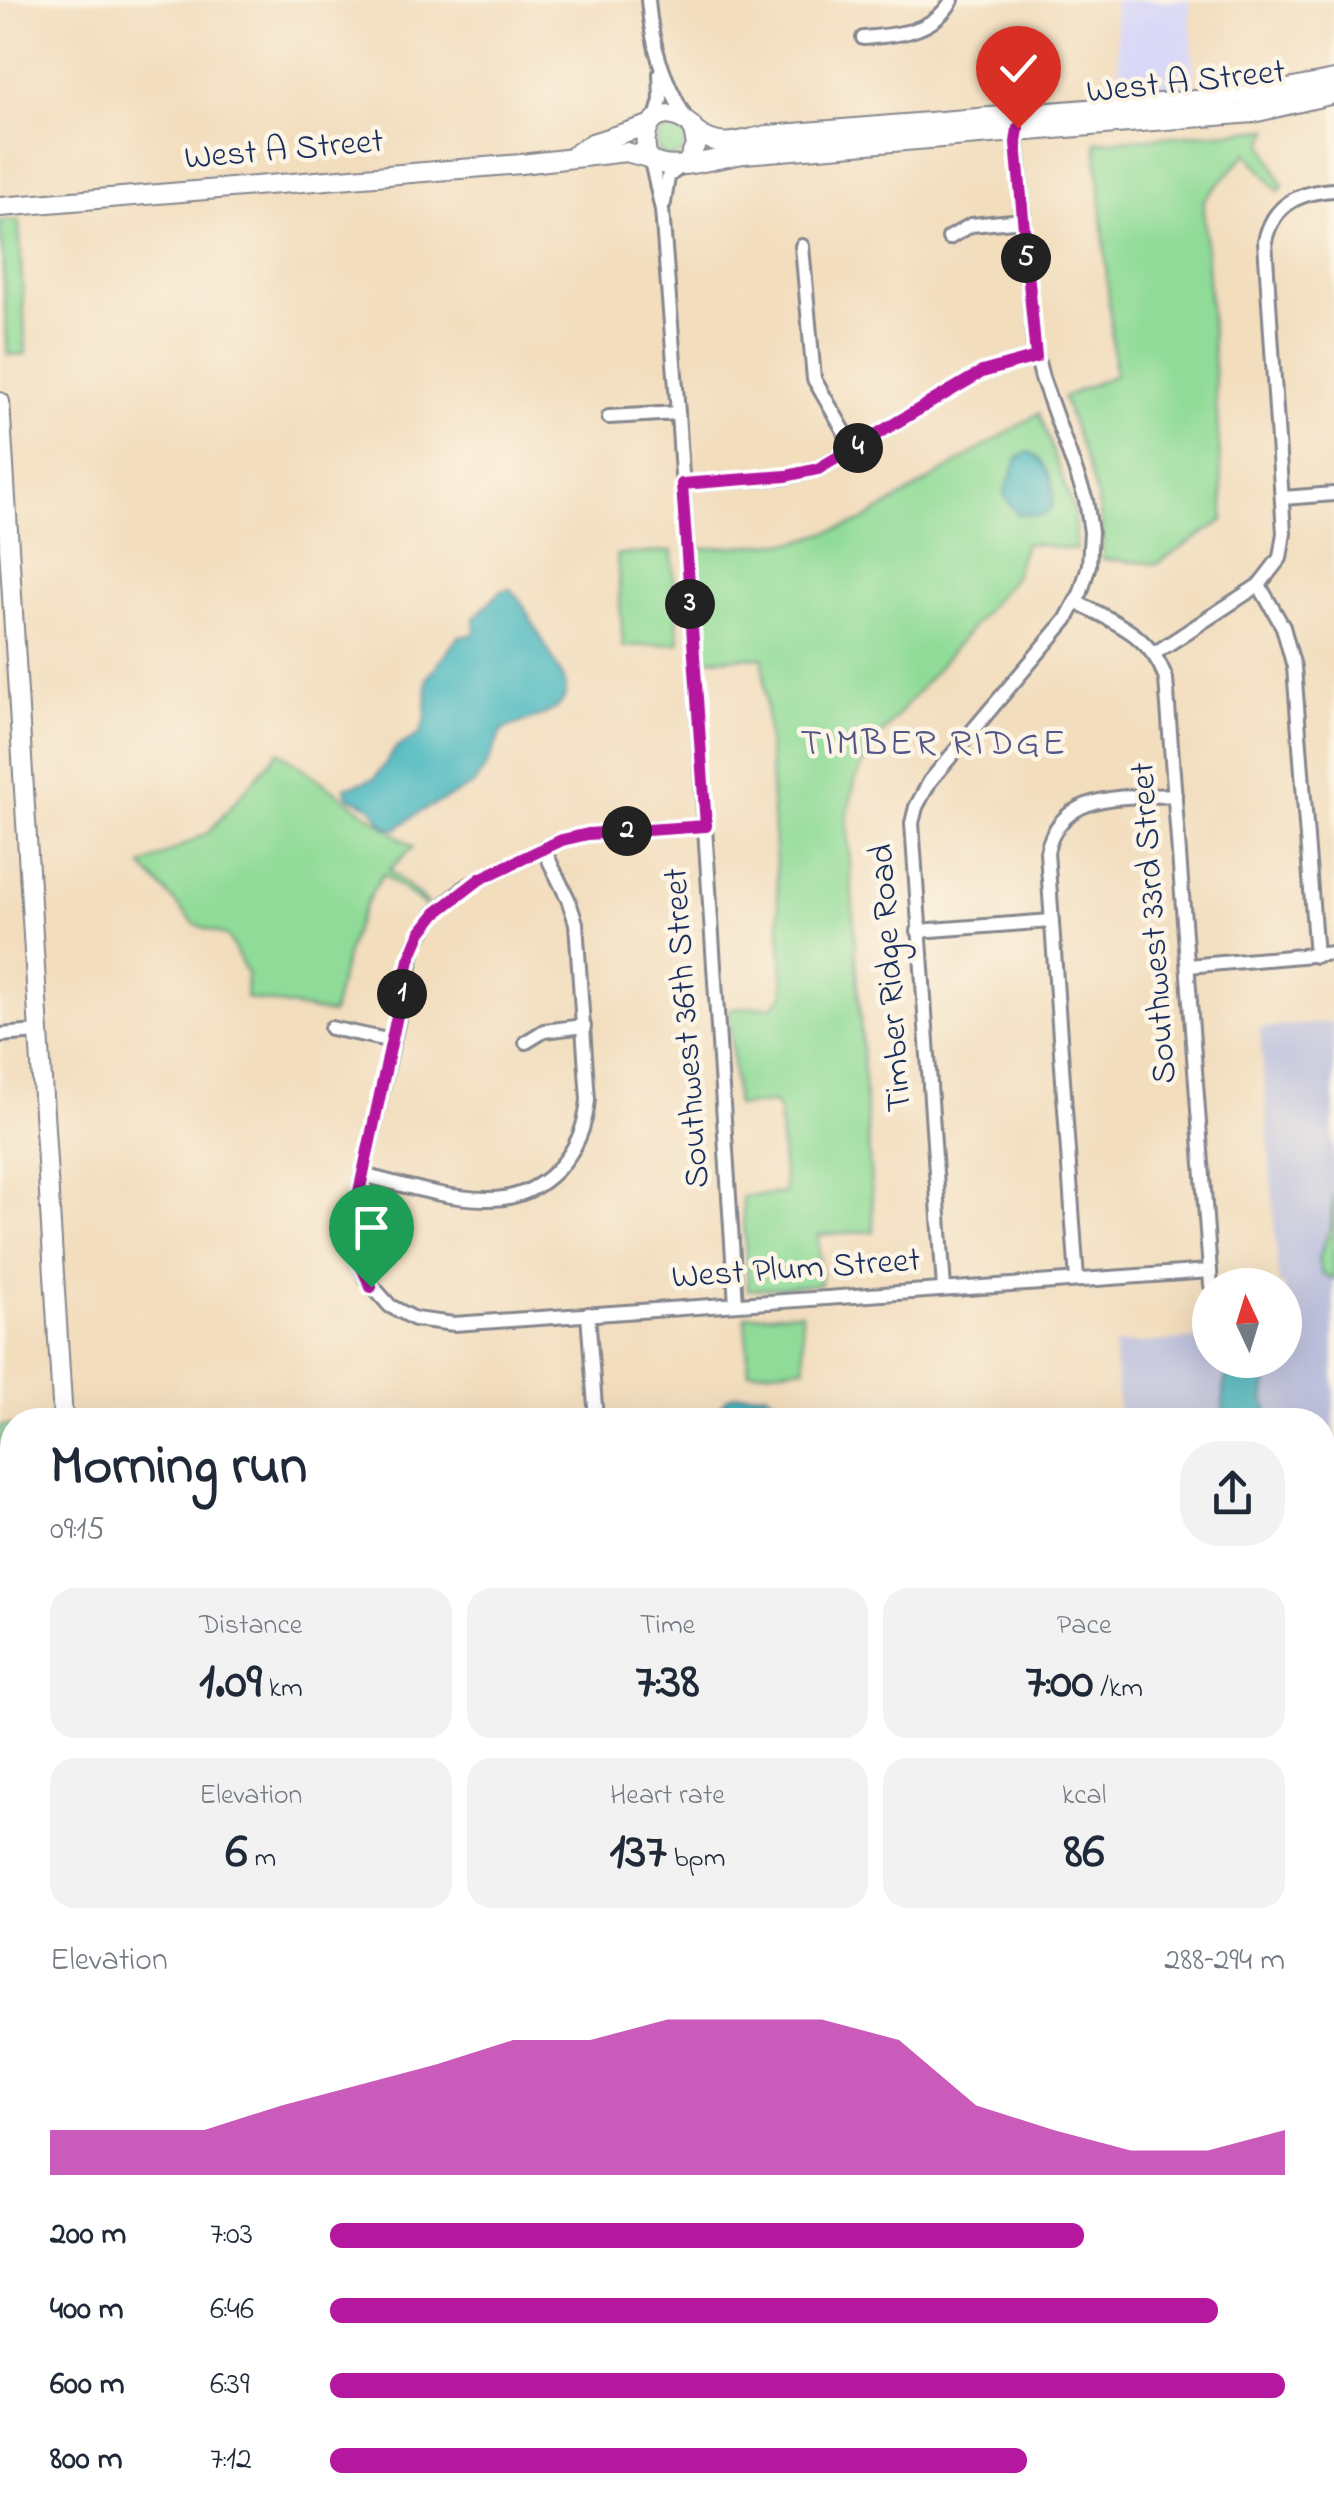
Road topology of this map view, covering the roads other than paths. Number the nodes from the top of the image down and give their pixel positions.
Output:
1 (648, 0) edge
2 (952, 0) edge
3 (863, 38) dead end
4 (660, 71) junction
5 (1334, 80) edge
6 (1334, 94) edge
7 (1069, 110) junction
8 (652, 121) junction
9 (691, 126) junction
10 (1016, 133) junction
11 (572, 156) junction
12 (650, 159) junction
13 (684, 165) junction
14 (1334, 190) edge
15 (0, 207) edge
16 (662, 210) junction
17 (1023, 220) junction
18 (949, 238) dead end
19 (802, 246) dead end
20 (1036, 357) junction
21 (0, 402) edge
22 (678, 412) junction
23 (608, 417) dead end
24 (855, 450) junction
25 (682, 484) junction
26 (1334, 494) edge
27 (1283, 498) junction
28 (1260, 585) junction
29 (1076, 602) junction
30 (1155, 654) junction
31 (1176, 795) junction
32 (706, 826) junction
33 (543, 848) junction
34 (1051, 921) junction
35 (918, 931) junction
36 (1334, 953) edge
37 (1316, 956) junction
38 (1188, 966) junction
39 (584, 1026) junction
40 (331, 1028) dead end
41 (39, 1032) junction
42 (0, 1034) edge
43 (392, 1042) junction
44 (526, 1042) dead end
45 (362, 1176) junction
46 (1210, 1268) edge
47 (1192, 1278) edge
48 (1077, 1280) junction
49 (944, 1289) junction
50 (736, 1304) junction
51 (588, 1314) junction
52 (62, 1408) edge
53 (595, 1408) edge

1 - 4 street
2 - 3 street
4 - 8 street
4 - 9 street
5 - 7 main road, West A Street
6 - 10 main road, West A Street
7 - 9 main road, West A Street
7 - 10 street
8 - 9 main road
8 - 11 main road, West A Street
8 - 12 main road
9 - 13 main road
10 - 13 main road, West A Street
10 - 17 street, Timber Ridge Road
11 - 12 main road, West A Street
11 - 15 main road, West A Street
12 - 13 main road
12 - 16 street, Southwest 36th Street
13 - 16 street, Southwest 36th Street
14 - 27 street
16 - 22 street, Southwest 36th Street
17 - 18 street
17 - 20 street, Timber Ridge Road
19 - 24 street
20 - 24 street
20 - 29 street, Timber Ridge Road
21 - 41 main road
22 - 23 street
22 - 25 street, Southwest 36th Street
24 - 25 street
25 - 32 street, Southwest 36th Street
26 - 27 street
27 - 28 street
28 - 30 street
28 - 37 street
29 - 30 street
29 - 35 street, Timber Ridge Road
30 - 31 street, Southwest 33rd Street
31 - 34 street
31 - 38 street, Southwest 33rd Street
32 - 33 street
32 - 50 street, Southwest 36th Street
33 - 39 street
33 - 43 street
34 - 35 street
34 - 48 street
35 - 49 street, Timber Ridge Road
36 - 37 street
37 - 38 street
38 - 46 street, Southwest 33rd Street
39 - 44 street
39 - 45 street
40 - 43 street
41 - 42 street
41 - 52 main road
43 - 45 street
45 - 51 street, West Plum Street
47 - 48 street, West Plum Street
48 - 49 street, West Plum Street
49 - 50 street, West Plum Street
50 - 51 street, West Plum Street
51 - 53 street

